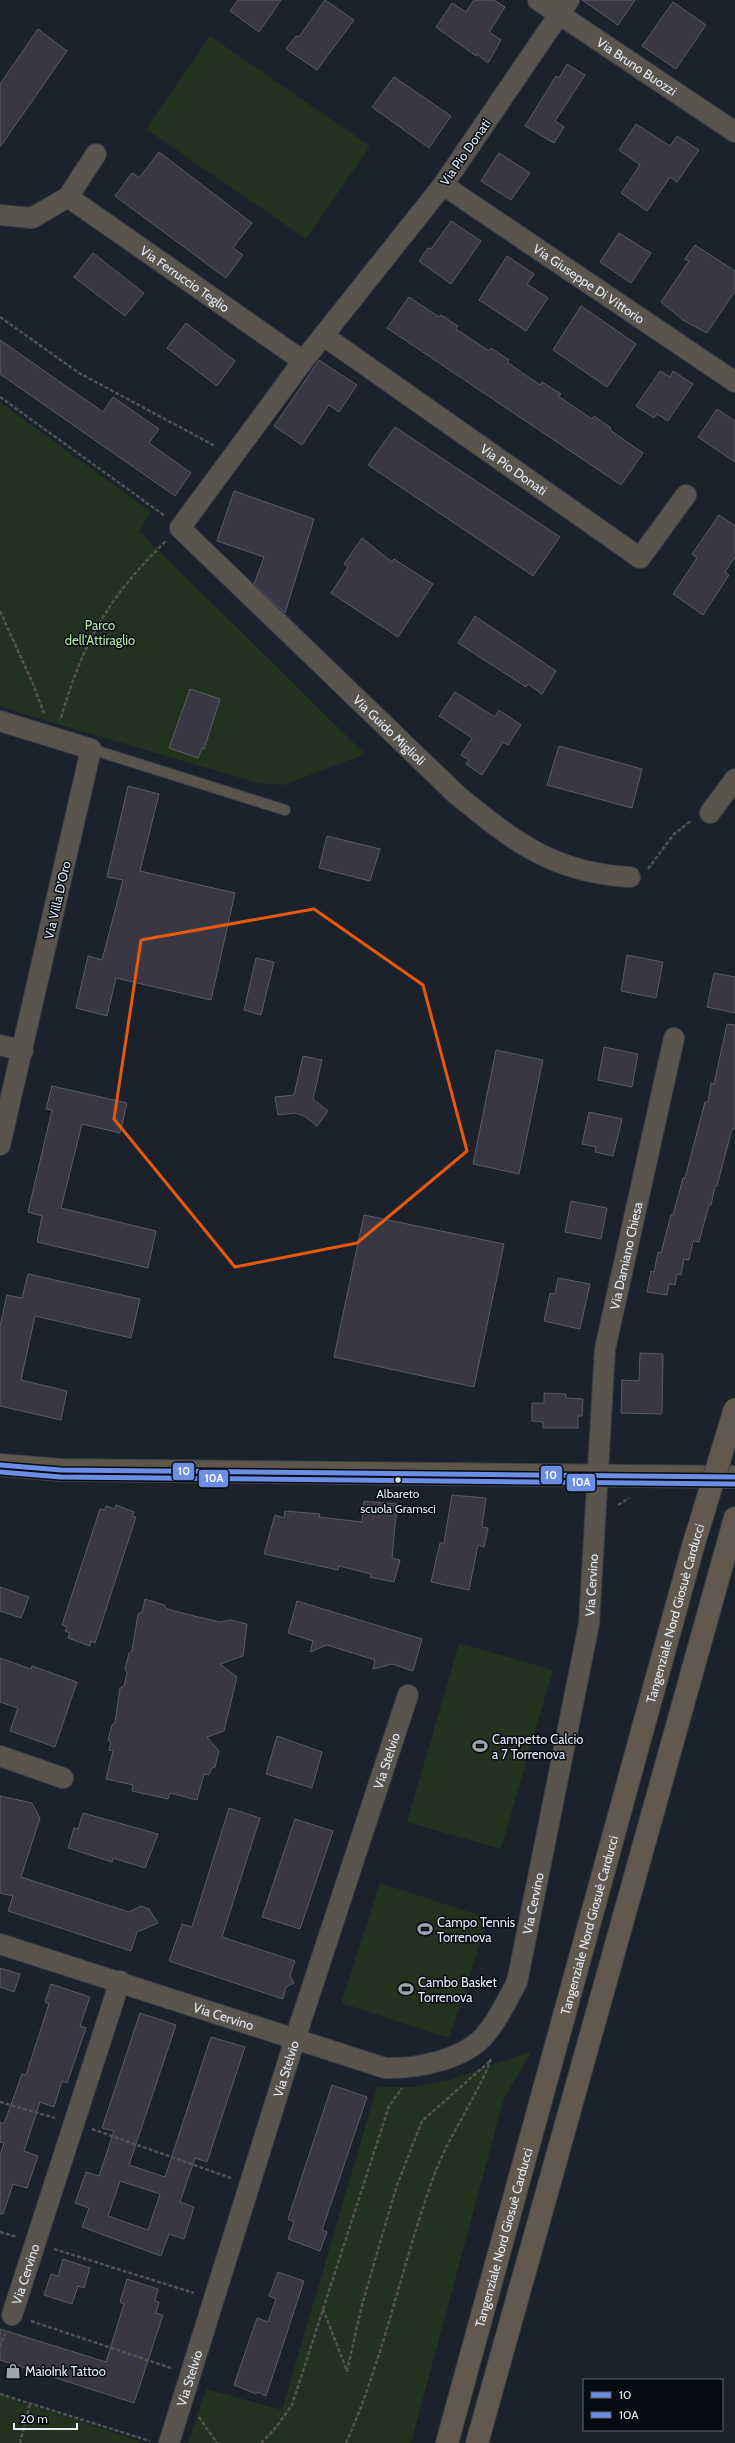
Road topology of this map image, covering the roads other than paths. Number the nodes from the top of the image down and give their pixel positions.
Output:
1 (538, 0) edge
2 (564, 7) edge
3 (735, 132) edge
4 (96, 154) dead end
5 (443, 185) junction
6 (68, 197) junction
7 (0, 215) edge
8 (324, 336) junction
9 (303, 361) junction
10 (735, 382) edge
11 (686, 495) dead end
12 (180, 528) joint
13 (0, 721) edge
14 (91, 749) junction
15 (735, 779) edge
16 (285, 810) dead end
17 (710, 813) road end
18 (630, 877) road end
19 (674, 1038) dead end
20 (0, 1045) edge
21 (22, 1052) junction
22 (0, 1145) edge
23 (735, 1409) edge
24 (0, 1465) edge
25 (597, 1475) junction
26 (735, 1478) edge
27 (735, 1518) edge
28 (408, 1695) dead end
29 (0, 1756) edge
30 (63, 1778) dead end
31 (0, 1944) edge
32 (120, 1982) junction
33 (295, 2039) junction
34 (12, 2315) road end
35 (169, 2443) edge
36 (447, 2443) edge
37 (476, 2443) edge

1 - 2 street, Via Bruno Buozzi
2 - 3 street, Via Bruno Buozzi
2 - 5 street, Via Pio Donati
4 - 6 street
5 - 8 street, Via Pio Donati
5 - 10 street, Via Giuseppe Di Vittorio
6 - 7 street
6 - 9 street, Via Ferruccio Teglio
8 - 9 street, Via Pio Donati
8 - 11 street, Via Pio Donati
9 - 12 street, Via Pio Donati
12 - 18 street, Via Guido Miglioli
13 - 14 street
14 - 16 lane
14 - 21 street, Via Villa D'Oro
15 - 17 street
19 - 25 street, Via Damiano Chiesa
20 - 21 street
21 - 22 street, Via Villa D'Oro
23 - 36 highway, Tangenziale Nord Giosuè Carducci, bridge
24 - 25 street
25 - 26 street
25 - 33 street, Via Cervino
27 - 37 highway
28 - 33 street, Via Stelvio
29 - 30 street
31 - 32 street, Via Cervino
32 - 33 street, Via Cervino
32 - 34 street, Via Cervino
33 - 35 street, Via Stelvio

